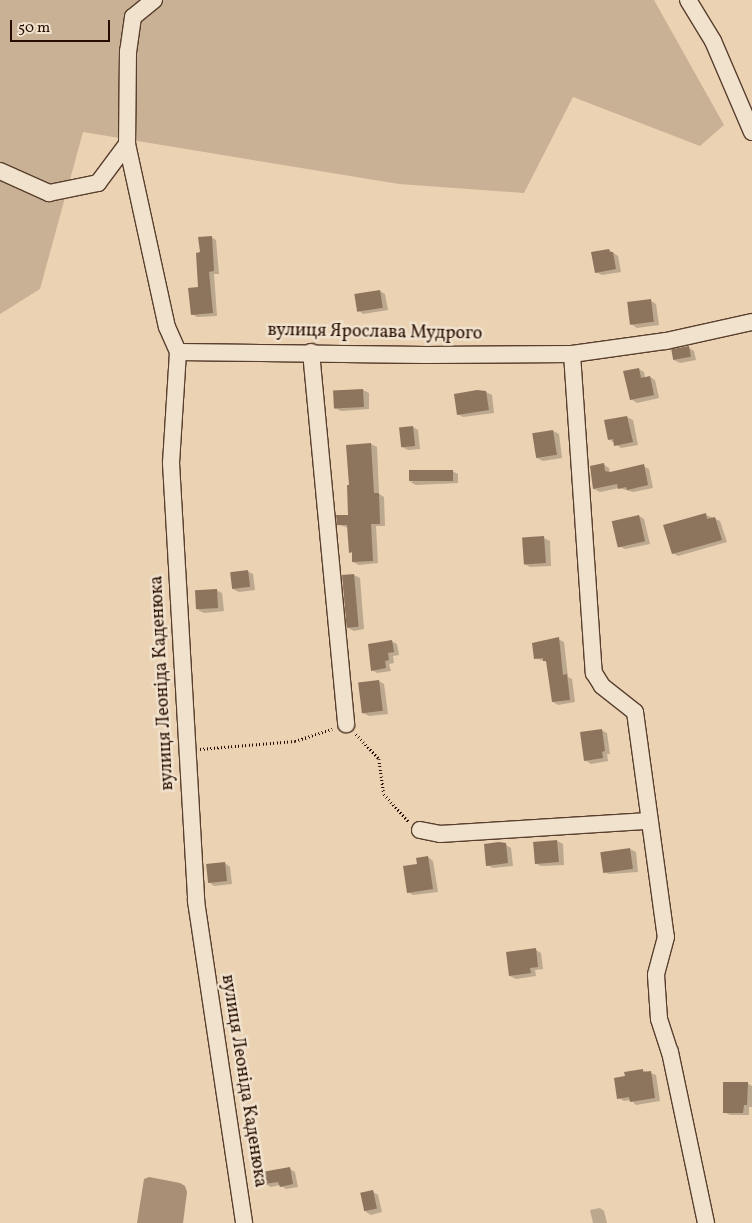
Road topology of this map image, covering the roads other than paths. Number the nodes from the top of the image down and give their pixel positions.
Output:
1 (154, 0) edge
2 (688, 0) edge
3 (752, 132) edge
4 (127, 144) junction
5 (0, 171) edge
6 (752, 322) edge
7 (178, 352) junction
8 (311, 352) junction
9 (572, 354) junction
10 (346, 724) road end
11 (649, 821) junction
12 (420, 830) road end
13 (244, 1223) edge
14 (706, 1223) edge

1 - 4 street, вулиця Леоніда Каденюка
2 - 3 street
4 - 5 street
4 - 7 street, вулиця Леоніда Каденюка
6 - 9 street, вулиця Ярослава Мудрого
7 - 8 street, вулиця Ярослава Мудрого
7 - 13 street, вулиця Леоніда Каденюка
8 - 9 street, вулиця Ярослава Мудрого
8 - 10 street
9 - 11 street
11 - 12 street
11 - 14 street

